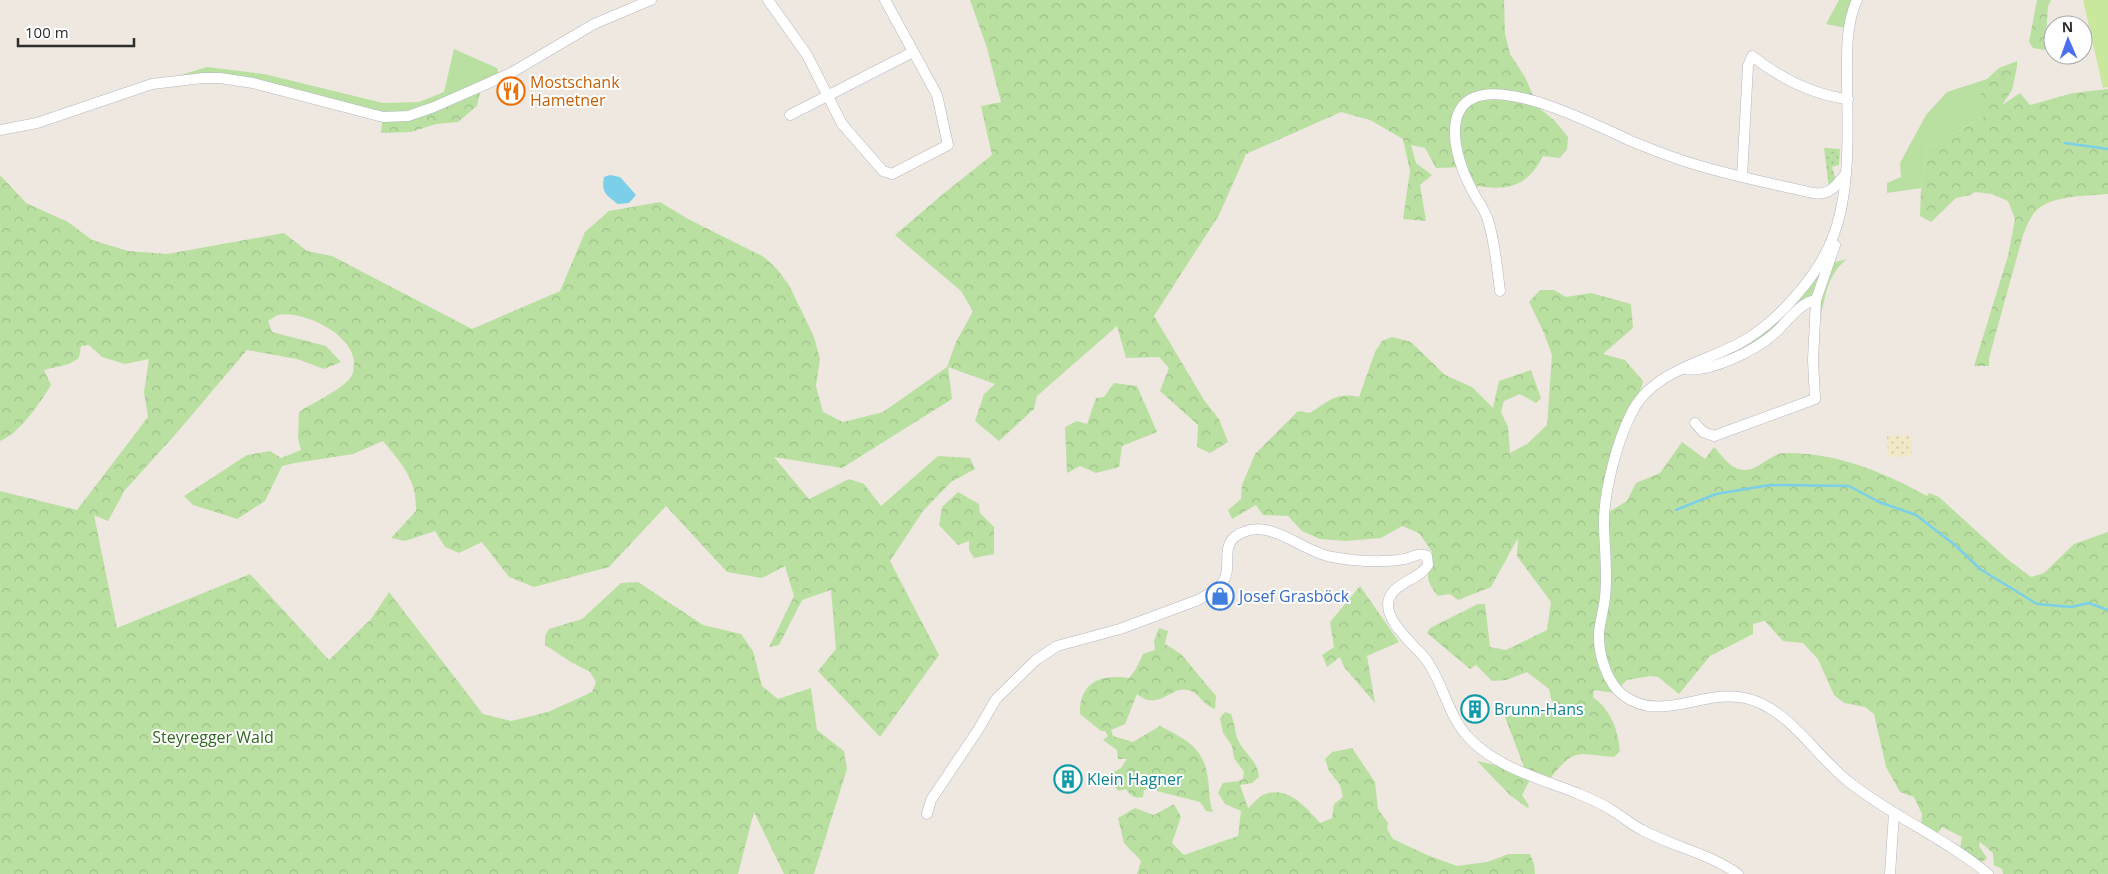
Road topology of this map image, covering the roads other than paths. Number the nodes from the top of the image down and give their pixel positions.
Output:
1 (651, 0) edge
2 (768, 0) edge
3 (885, 0) edge
4 (1857, 0) edge
5 (637, 3) edge
6 (913, 52) junction
7 (827, 96) junction
8 (1848, 99) junction
9 (790, 115) dead end
10 (0, 130) edge
11 (1845, 175) junction
12 (1742, 177) junction
13 (1835, 233) junction
14 (1500, 291) dead end
15 (1816, 300) junction
16 (1681, 369) junction
17 (1695, 423) dead end
18 (1894, 813) junction
19 (927, 814) dead end
20 (1738, 874) edge
21 (1890, 874) edge
22 (1988, 874) edge

1 - 5 street
2 - 7 street
3 - 6 street
4 - 8 street
5 - 10 street
6 - 7 street
6 - 7 street
7 - 9 street
8 - 11 street
8 - 12 street
11 - 12 street
11 - 13 street
12 - 14 street
13 - 15 street
13 - 16 street
15 - 16 street
15 - 17 street
16 - 18 street
18 - 21 street
18 - 22 street
19 - 20 street

